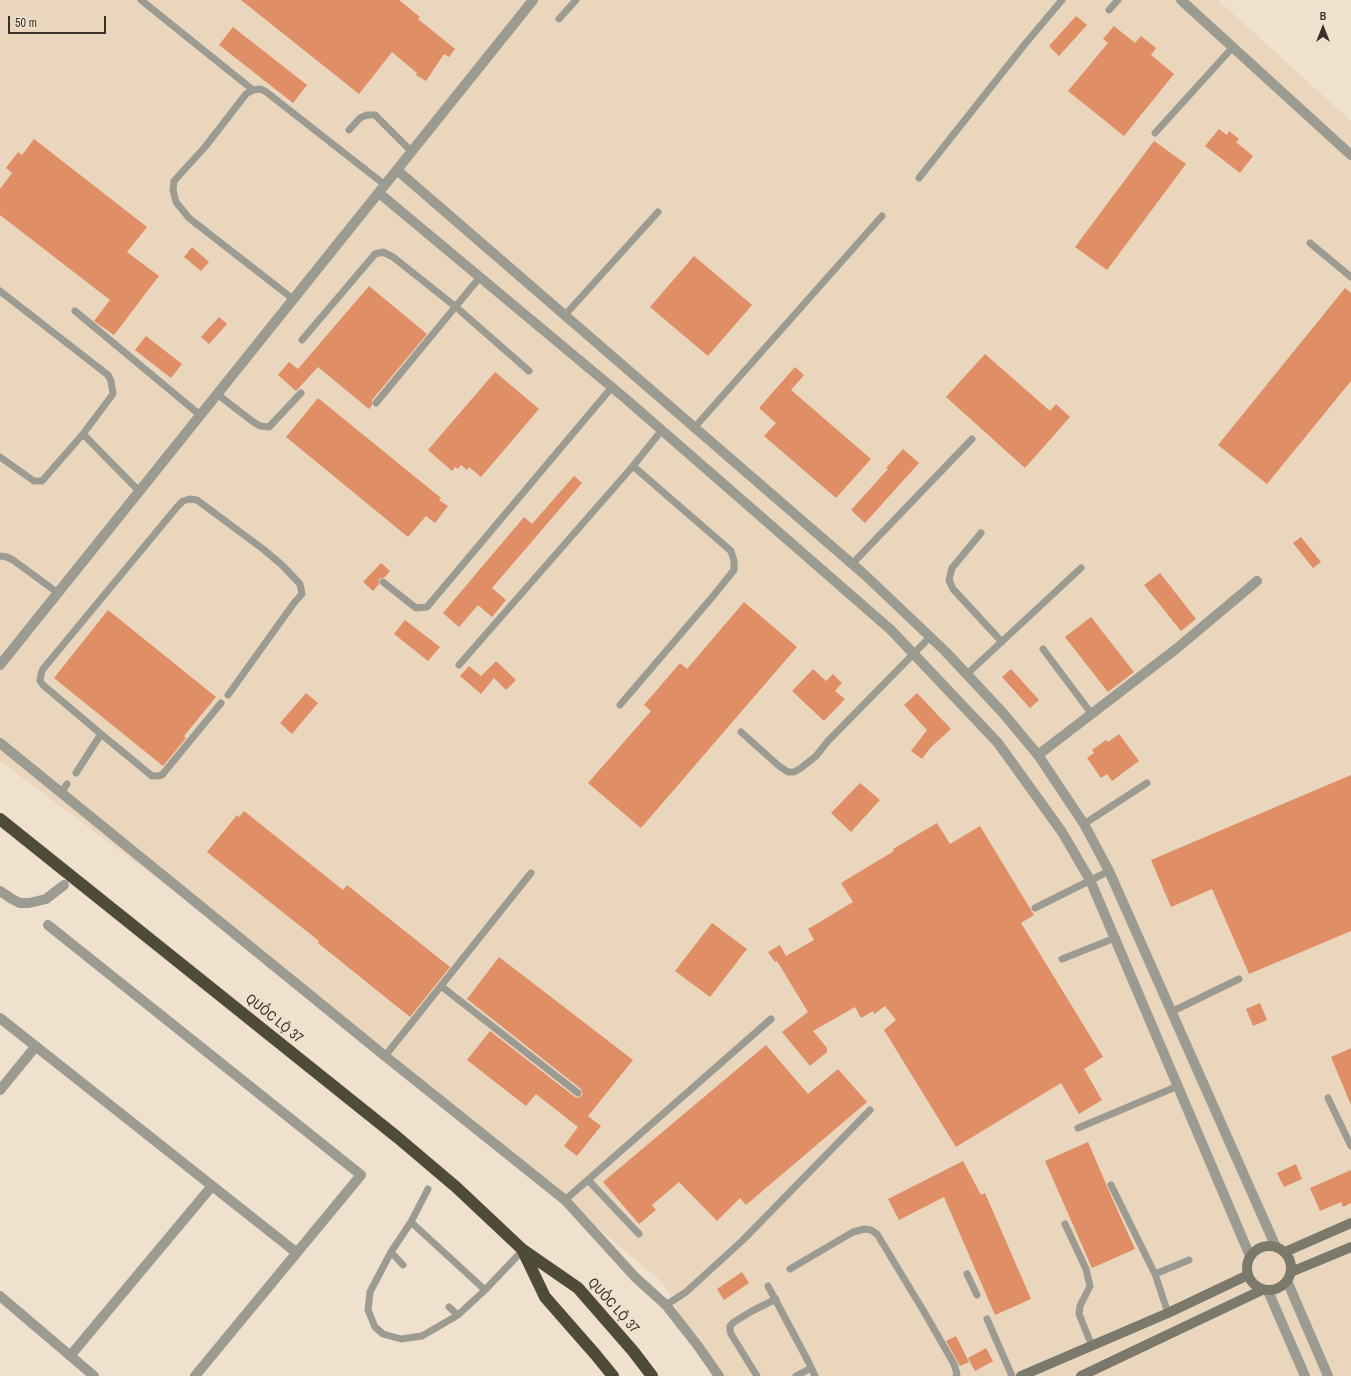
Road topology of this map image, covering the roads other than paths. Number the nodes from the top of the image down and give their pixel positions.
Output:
1 (141, 0) edge
2 (532, 0) edge
3 (576, 0) edge
4 (1062, 0) edge
5 (1118, 0) edge
6 (1181, 0) edge
7 (1109, 10) dead end
8 (560, 19) dead end
9 (1233, 47) junction
10 (253, 90) junction
11 (349, 130) dead end
12 (1155, 133) dead end
13 (412, 152) junction
14 (1351, 155) edge
15 (397, 170) junction
16 (919, 178) dead end
17 (382, 189) junction
18 (658, 212) dead end
19 (882, 216) dead end
20 (1310, 243) dead end
21 (480, 277) junction
22 (1351, 277) edge
23 (0, 291) edge
24 (293, 299) junction
25 (456, 307) junction
26 (75, 311) dead end
27 (565, 315) junction
28 (302, 340) dead end
29 (529, 371) dead end
30 (612, 387) junction
31 (301, 393) dead end
32 (217, 394) junction
33 (376, 403) dead end
34 (200, 415) junction
35 (694, 428) junction
36 (662, 430) junction
37 (83, 434) junction
38 (972, 438) dead end
39 (0, 457) edge
40 (633, 466) junction
41 (139, 491) junction
42 (981, 533) dead end
43 (0, 556) edge
44 (852, 564) junction
45 (1082, 568) dead end
46 (1257, 581) dead end
47 (383, 582) dead end
48 (58, 593) junction
49 (930, 637) junction
50 (1002, 642) junction
51 (1043, 649) dead end
52 (913, 654) junction
53 (0, 665) edge
54 (459, 665) dead end
55 (967, 674) junction
56 (228, 694) dead end
57 (221, 703) dead end
58 (620, 705) dead end
59 (1091, 714) junction
60 (741, 732) dead end
61 (101, 734) junction
62 (0, 743) edge
63 (1038, 755) junction
64 (76, 772) dead end
65 (1147, 783) dead end
66 (67, 784) dead end
67 (61, 793) junction
68 (0, 819) edge
69 (1084, 824) junction
70 (1109, 871) junction
71 (532, 873) dead end
72 (1090, 880) junction
73 (64, 885) dead end
74 (0, 891) edge
75 (1035, 908) dead end
76 (48, 925) dead end
77 (1115, 938) junction
78 (1062, 959) dead end
79 (1239, 979) dead end
80 (441, 986) junction
81 (1171, 1012) junction
82 (0, 1018) edge
83 (771, 1019) dead end
84 (36, 1046) junction
85 (385, 1056) junction
86 (1178, 1086) junction
87 (0, 1090) edge
88 (578, 1093) dead end
89 (1328, 1098) dead end
90 (870, 1110) dead end
91 (1078, 1128) dead end
92 (1351, 1146) edge
93 (588, 1180) junction
94 (1111, 1185) dead end
95 (212, 1186) junction
96 (428, 1189) dead end
97 (565, 1200) junction
98 (411, 1222) junction
99 (1351, 1223) edge
100 (1065, 1224) dead end
101 (638, 1234) dead end
102 (1351, 1246) edge
103 (1276, 1247) junction
104 (523, 1250) junction
105 (391, 1252) junction
106 (1285, 1252) junction
107 (297, 1253) junction
108 (1250, 1256) junction
109 (1189, 1260) dead end
110 (403, 1265) dead end
111 (790, 1269) dead end
112 (967, 1274) dead end
113 (1155, 1274) junction
114 (1248, 1275) junction
115 (1289, 1277) junction
116 (768, 1286) dead end
117 (484, 1290) junction
118 (1265, 1290) junction
119 (977, 1295) dead end
120 (0, 1296) edge
121 (776, 1299) junction
122 (666, 1305) junction
123 (449, 1307) dead end
124 (1168, 1313) junction
125 (458, 1315) junction
126 (987, 1319) dead end
127 (1092, 1346) junction
128 (70, 1356) junction
129 (812, 1368) junction
130 (94, 1376) edge
131 (195, 1376) edge
132 (613, 1376) edge
133 (652, 1376) edge
134 (719, 1376) edge
135 (757, 1376) edge
136 (796, 1376) edge
137 (815, 1376) edge
138 (956, 1376) edge
139 (1012, 1376) edge
140 (1021, 1376) edge
141 (1081, 1376) edge
142 (1305, 1376) edge
143 (1328, 1376) edge

1 - 10 lane
2 - 13 street
3 - 8 lane
4 - 16 lane
5 - 7 lane
6 - 9 street
9 - 12 lane
9 - 14 street
10 - 17 lane
10 - 24 lane
11 - 13 lane
13 - 15 street
15 - 17 street
15 - 27 street
17 - 21 street
17 - 24 street
18 - 27 lane
19 - 35 lane
20 - 22 lane
21 - 25 lane
21 - 30 street
23 - 37 lane
24 - 32 street
25 - 28 lane
25 - 29 lane
25 - 33 lane
26 - 34 lane
27 - 35 street
30 - 36 street
30 - 47 lane
31 - 32 lane
32 - 34 street
34 - 41 street
35 - 44 street
36 - 40 lane
36 - 52 street
37 - 39 lane
37 - 41 lane
38 - 44 lane
40 - 54 lane
40 - 58 lane
41 - 48 street
42 - 50 lane
43 - 48 lane
44 - 49 street
45 - 50 lane
46 - 59 street
48 - 53 street
49 - 52 lane
49 - 55 street
50 - 55 lane
51 - 59 lane
52 - 60 lane
52 - 72 street
55 - 63 street
56 - 61 lane
57 - 61 lane
59 - 63 street
61 - 64 lane
62 - 67 street
63 - 69 street
65 - 69 lane
66 - 67 lane
67 - 85 street
68 - 104 highway, QUỐC LỘ 37
69 - 70 street
70 - 72 lane
70 - 81 street
71 - 80 lane
72 - 75 lane
72 - 77 street
73 - 74 street
76 - 107 street
77 - 78 lane
77 - 86 street
79 - 81 lane
80 - 85 lane
80 - 88 lane
81 - 103 street
82 - 84 street
83 - 93 lane
84 - 87 street
84 - 95 street
85 - 97 street
86 - 91 lane
86 - 108 street
89 - 92 lane
90 - 122 lane
93 - 97 lane
93 - 101 lane
94 - 113 lane
95 - 107 street
95 - 128 street
96 - 98 lane
97 - 122 street
98 - 105 lane
98 - 117 lane
99 - 106 street
100 - 127 lane
102 - 115 street
103 - 106 street
103 - 108 street
104 - 117 lane
104 - 132 highway, QUỐC LỘ 37
104 - 133 highway, QUỐC LỘ 37
105 - 110 lane
105 - 125 lane
106 - 115 street
107 - 131 street
108 - 114 street
109 - 113 lane
111 - 138 lane
112 - 119 lane
113 - 124 lane
114 - 118 street
114 - 124 street
115 - 118 street
115 - 143 street
116 - 121 lane
117 - 125 lane
118 - 141 street
118 - 142 street
120 - 128 street
121 - 129 lane
121 - 135 lane
122 - 134 street
123 - 125 lane
124 - 127 street
126 - 139 lane
127 - 140 street
128 - 130 street
129 - 136 lane
129 - 137 lane

